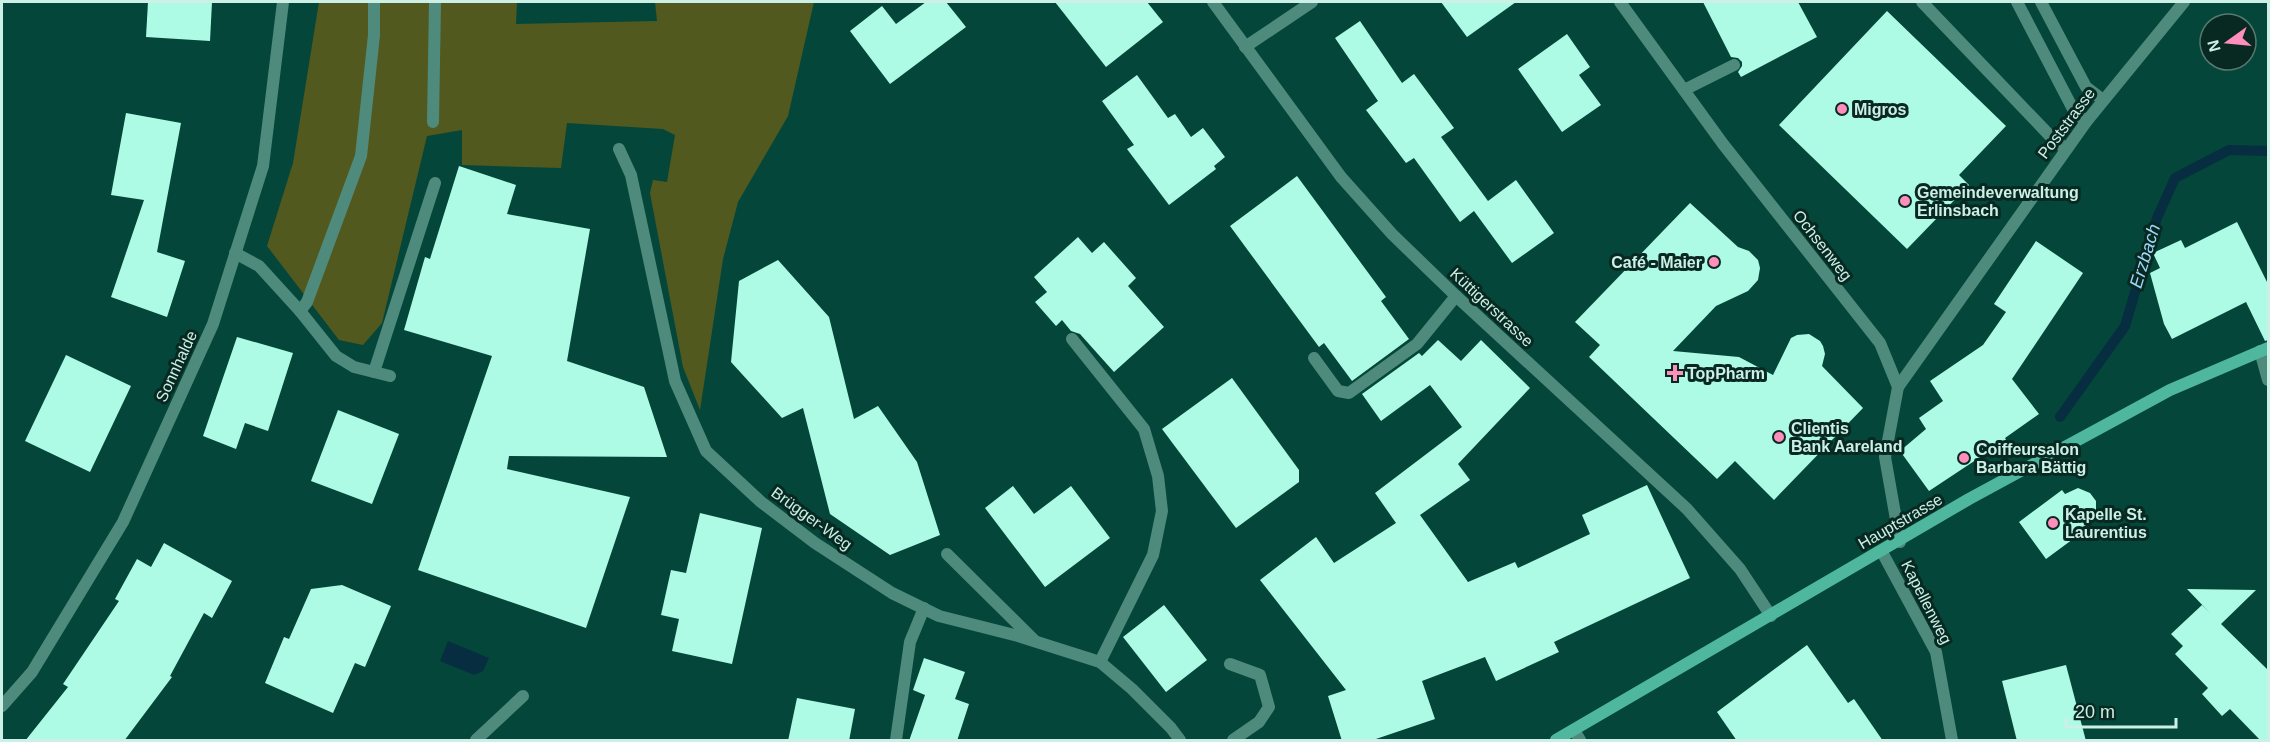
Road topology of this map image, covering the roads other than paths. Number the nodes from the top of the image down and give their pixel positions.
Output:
1 (283, 2) edge
2 (374, 2) edge
3 (435, 2) edge
4 (1213, 2) edge
5 (1312, 2) edge
6 (1620, 2) edge
7 (1922, 2) edge
8 (2017, 2) edge
9 (2041, 2) edge
10 (2184, 2) edge
11 (1245, 47) junction
12 (1734, 65) dead end
13 (1684, 90) junction
14 (2103, 100) junction
15 (433, 122) dead end
16 (2086, 122) junction
17 (619, 149) dead end
18 (2066, 149) junction
19 (435, 183) dead end
20 (235, 253) junction
21 (1456, 296) junction
22 (300, 310) junction
23 (1072, 339) dead end
24 (2264, 350) edge
25 (1314, 358) dead end
26 (374, 372) junction
27 (390, 376) dead end
28 (2268, 380) edge
29 (1898, 387) junction
30 (1900, 542) junction
31 (1882, 552) junction
32 (947, 554) dead end
33 (924, 608) junction
34 (1771, 616) junction
35 (1035, 641) junction
36 (1100, 662) junction
37 (1230, 664) dead end
38 (523, 696) dead end
39 (2, 706) edge
40 (1577, 735) edge
41 (476, 741) edge
42 (896, 741) edge
43 (1180, 741) edge
44 (1233, 741) edge
45 (1556, 741) edge
46 (1952, 741) edge

1 - 20 street, Sonnhalde
2 - 22 street
3 - 15 street
4 - 11 street, Küttigerstrasse
5 - 11 street
6 - 13 street, Ochsenweg
7 - 18 street
8 - 16 street
9 - 14 street
10 - 14 street, Poststrasse
11 - 21 street, Küttigerstrasse
12 - 13 street
13 - 29 street, Ochsenweg
14 - 16 street, Poststrasse
16 - 18 street, Poststrasse
17 - 33 street, Brügger-Weg
18 - 29 street, Poststrasse
19 - 26 street
20 - 22 street
20 - 39 street, Sonnhalde
21 - 25 street
21 - 34 street, Küttigerstrasse
22 - 26 street
23 - 36 street
24 - 28 street
24 - 30 main road, Hauptstrasse
26 - 27 street
29 - 30 street
30 - 31 main road, Hauptstrasse
31 - 34 main road, Hauptstrasse
31 - 46 street, Kapellenweg
32 - 35 street
33 - 35 street, Brügger-Weg
33 - 42 street
34 - 40 main road, Hauptstrasse
35 - 36 street, Brügger-Weg
36 - 43 street, Brügger-Weg
37 - 44 street
38 - 41 street
40 - 45 main road, Hauptstrasse

